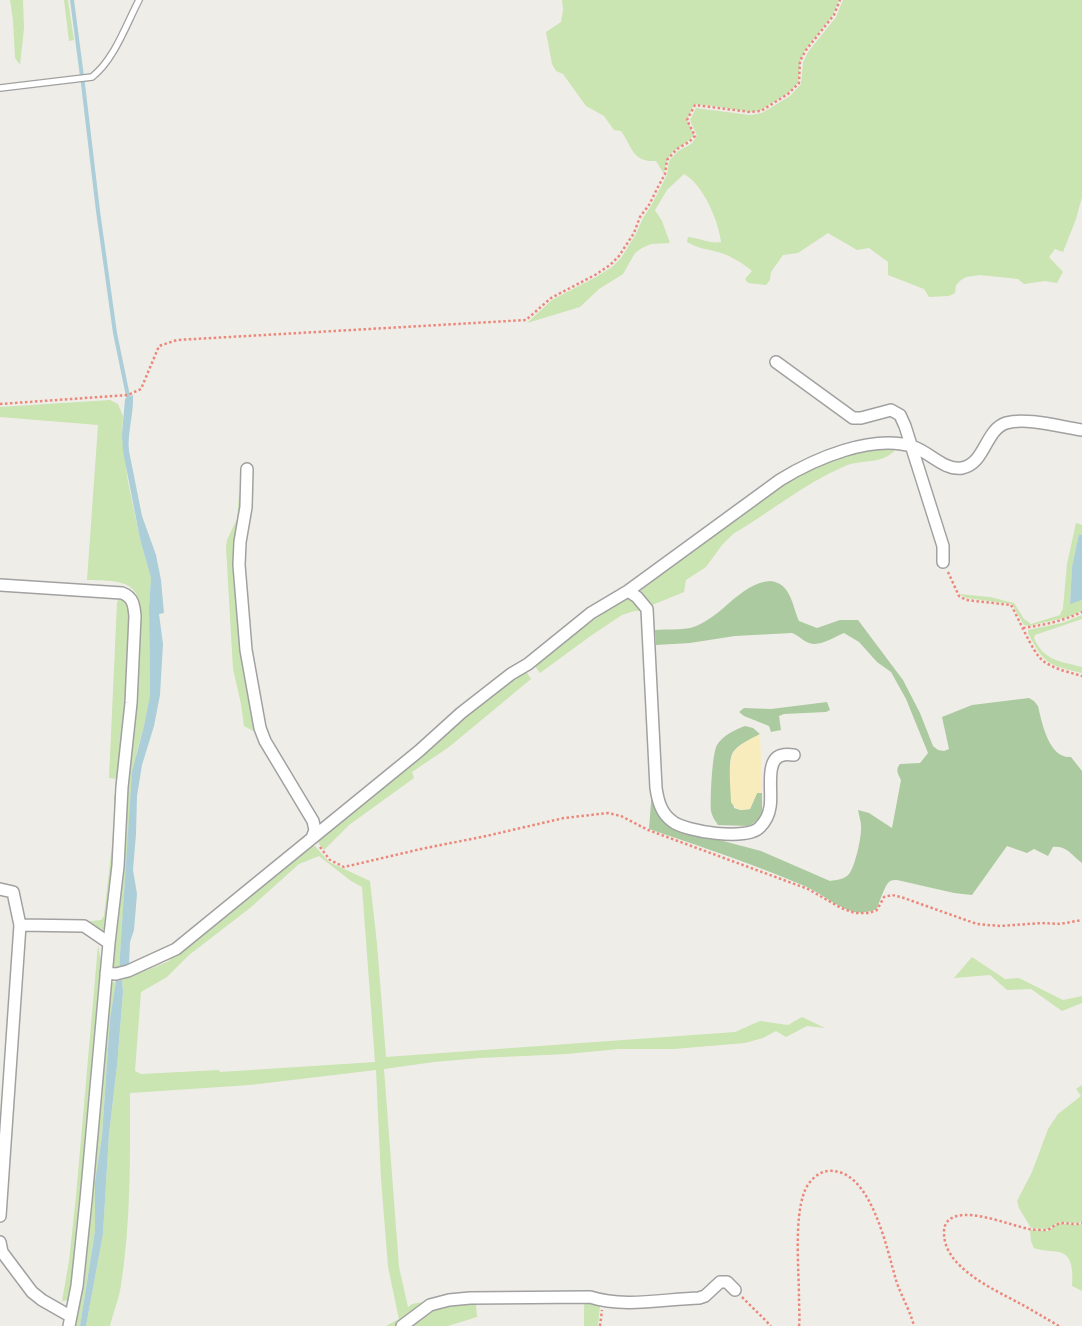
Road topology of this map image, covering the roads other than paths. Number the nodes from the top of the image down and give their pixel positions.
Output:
1 (139, 0) edge
2 (0, 88) edge
3 (776, 362) dead end
4 (1082, 430) edge
5 (912, 447) junction
6 (247, 469) dead end
7 (943, 562) road end
8 (0, 585) edge
9 (628, 591) junction
10 (794, 755) dead end
11 (312, 838) junction
12 (0, 889) edge
13 (20, 925) junction
14 (109, 943) junction
15 (111, 973) junction
16 (0, 1216) edge
17 (0, 1242) edge
18 (735, 1290) road end
19 (70, 1321) edge
20 (402, 1326) edge

1 - 2 lane
3 - 5 street
4 - 5 street
5 - 7 street
5 - 9 street
6 - 11 street
8 - 14 street
9 - 10 street
9 - 11 street
11 - 15 street
12 - 13 street
13 - 14 street
13 - 16 street
14 - 15 street
15 - 19 street
17 - 19 street
18 - 20 street

